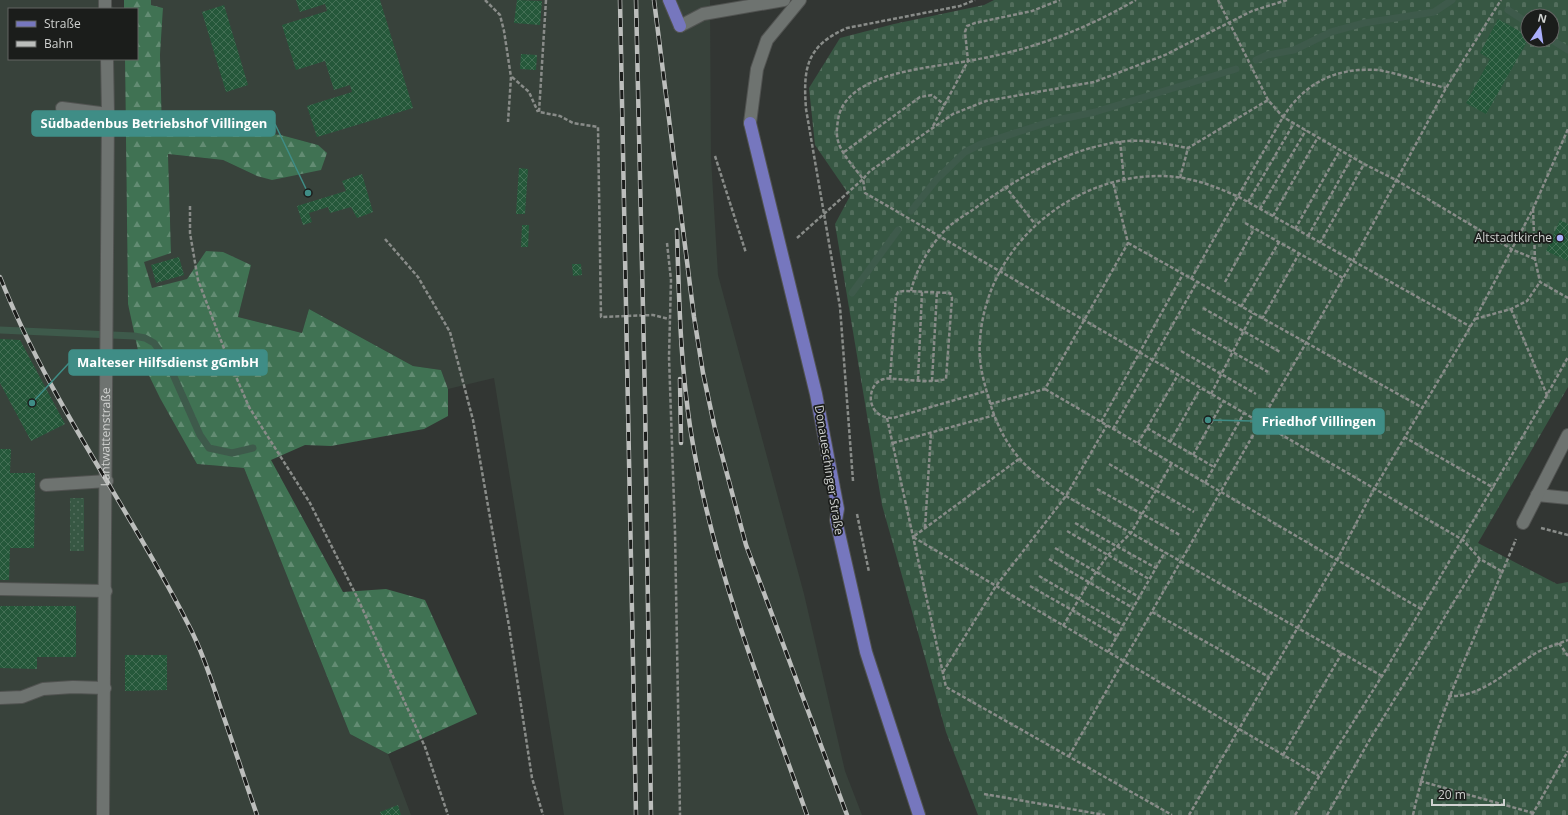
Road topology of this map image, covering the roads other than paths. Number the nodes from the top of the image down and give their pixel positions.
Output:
1 (784, 0) edge
2 (800, 0) edge
3 (672, 1) edge
4 (680, 26) joint
5 (107, 60) edge
6 (62, 108) dead end
7 (108, 114) junction
8 (750, 122) joint
9 (1568, 435) edge
10 (107, 481) junction
11 (46, 485) dead end
12 (1537, 496) junction
13 (1568, 498) edge
14 (1523, 523) dead end
15 (0, 589) edge
16 (106, 591) junction
17 (105, 688) junction
18 (0, 698) edge
19 (103, 815) edge
20 (919, 815) edge

1 - 4 street
2 - 8 street
3 - 4 main road
5 - 7 street, Lantwattenstraße
6 - 7 street
7 - 10 street, Lantwattenstraße
8 - 20 main road, Donaueschinger Straße
9 - 12 street
10 - 11 street
10 - 16 street, Lantwattenstraße
12 - 13 street
12 - 14 street
15 - 16 street
16 - 17 street, Lantwattenstraße
17 - 18 street
17 - 19 street, Lantwattenstraße

